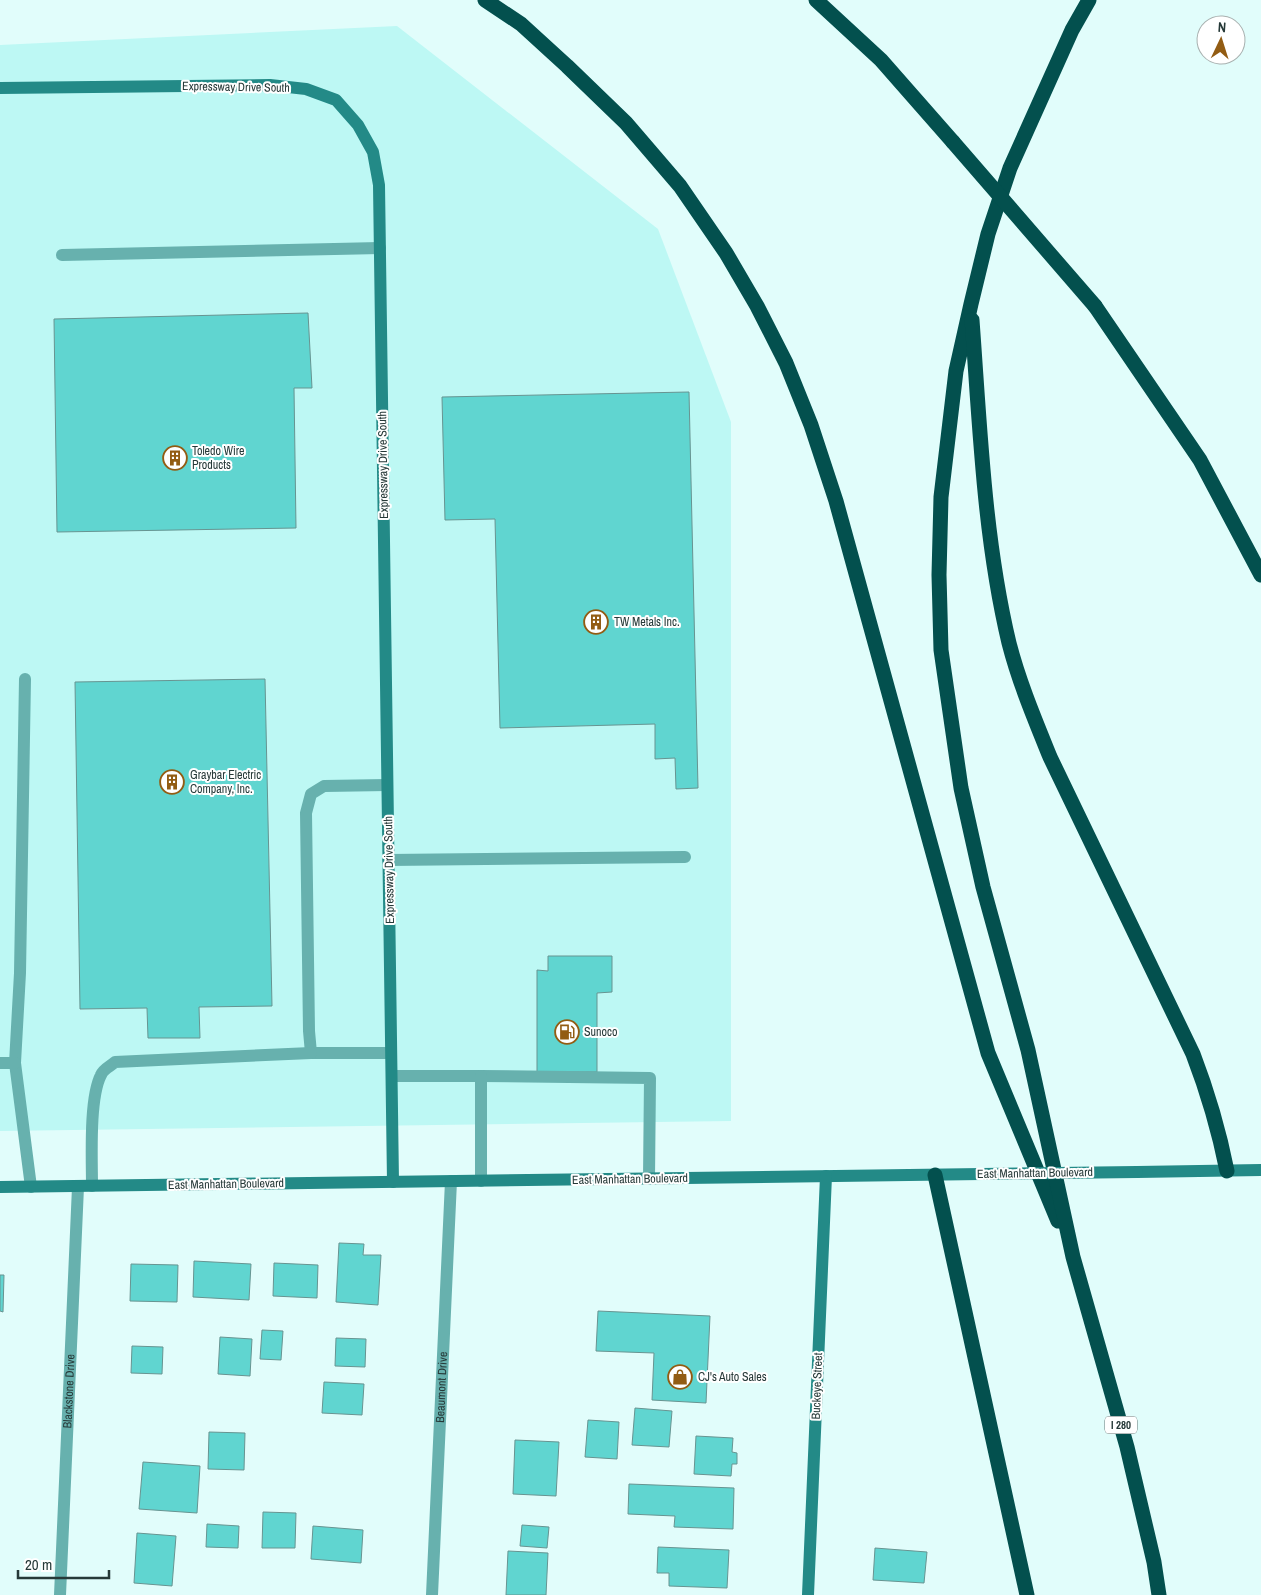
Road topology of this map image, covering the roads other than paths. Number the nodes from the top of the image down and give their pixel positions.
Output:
1 (485, 0) edge
2 (816, 0) edge
3 (1089, 0) edge
4 (0, 88) edge
5 (380, 248) junction
6 (62, 255) dead end
7 (971, 304) junction
8 (1261, 575) edge
9 (25, 679) dead end
10 (388, 785) junction
11 (684, 857) dead end
12 (388, 860) junction
13 (311, 1054) junction
14 (391, 1054) junction
15 (0, 1063) edge
16 (15, 1063) junction
17 (392, 1076) junction
18 (481, 1076) junction
19 (1261, 1170) edge
20 (1228, 1171) junction
21 (935, 1175) junction
22 (826, 1176) junction
23 (650, 1178) junction
24 (451, 1181) junction
25 (481, 1181) junction
26 (393, 1182) junction
27 (92, 1186) junction
28 (0, 1187) edge
29 (31, 1187) junction
30 (78, 1187) junction
31 (1074, 1257) junction
32 (60, 1595) edge
33 (432, 1595) edge
34 (808, 1595) edge
35 (1027, 1595) edge
36 (1159, 1595) edge

1 - 31 highway
2 - 8 highway, bridge
3 - 7 highway
4 - 5 street, Expressway Drive South
5 - 6 street
5 - 10 street, Expressway Drive South
7 - 20 highway
7 - 31 highway
9 - 16 street
10 - 12 street, Expressway Drive South
10 - 13 street
11 - 12 street
12 - 14 street, Expressway Drive South
13 - 14 street
13 - 27 street
14 - 17 street, Expressway Drive South
15 - 16 street
16 - 29 street
17 - 18 street
17 - 26 street, Expressway Drive South
18 - 23 street
18 - 25 street
19 - 20 street, East Manhattan Boulevard
20 - 21 street, East Manhattan Boulevard, bridge
21 - 22 street, East Manhattan Boulevard
21 - 35 highway
22 - 23 street, East Manhattan Boulevard
22 - 34 street, Buckeye Street
23 - 25 street, East Manhattan Boulevard
24 - 25 street, East Manhattan Boulevard
24 - 26 street, East Manhattan Boulevard
24 - 33 street, Beaumont Drive
26 - 27 street, East Manhattan Boulevard
27 - 30 street, East Manhattan Boulevard
28 - 29 street, East Manhattan Boulevard
29 - 30 street, East Manhattan Boulevard
30 - 32 street, Blackstone Drive
31 - 36 highway, I 280

